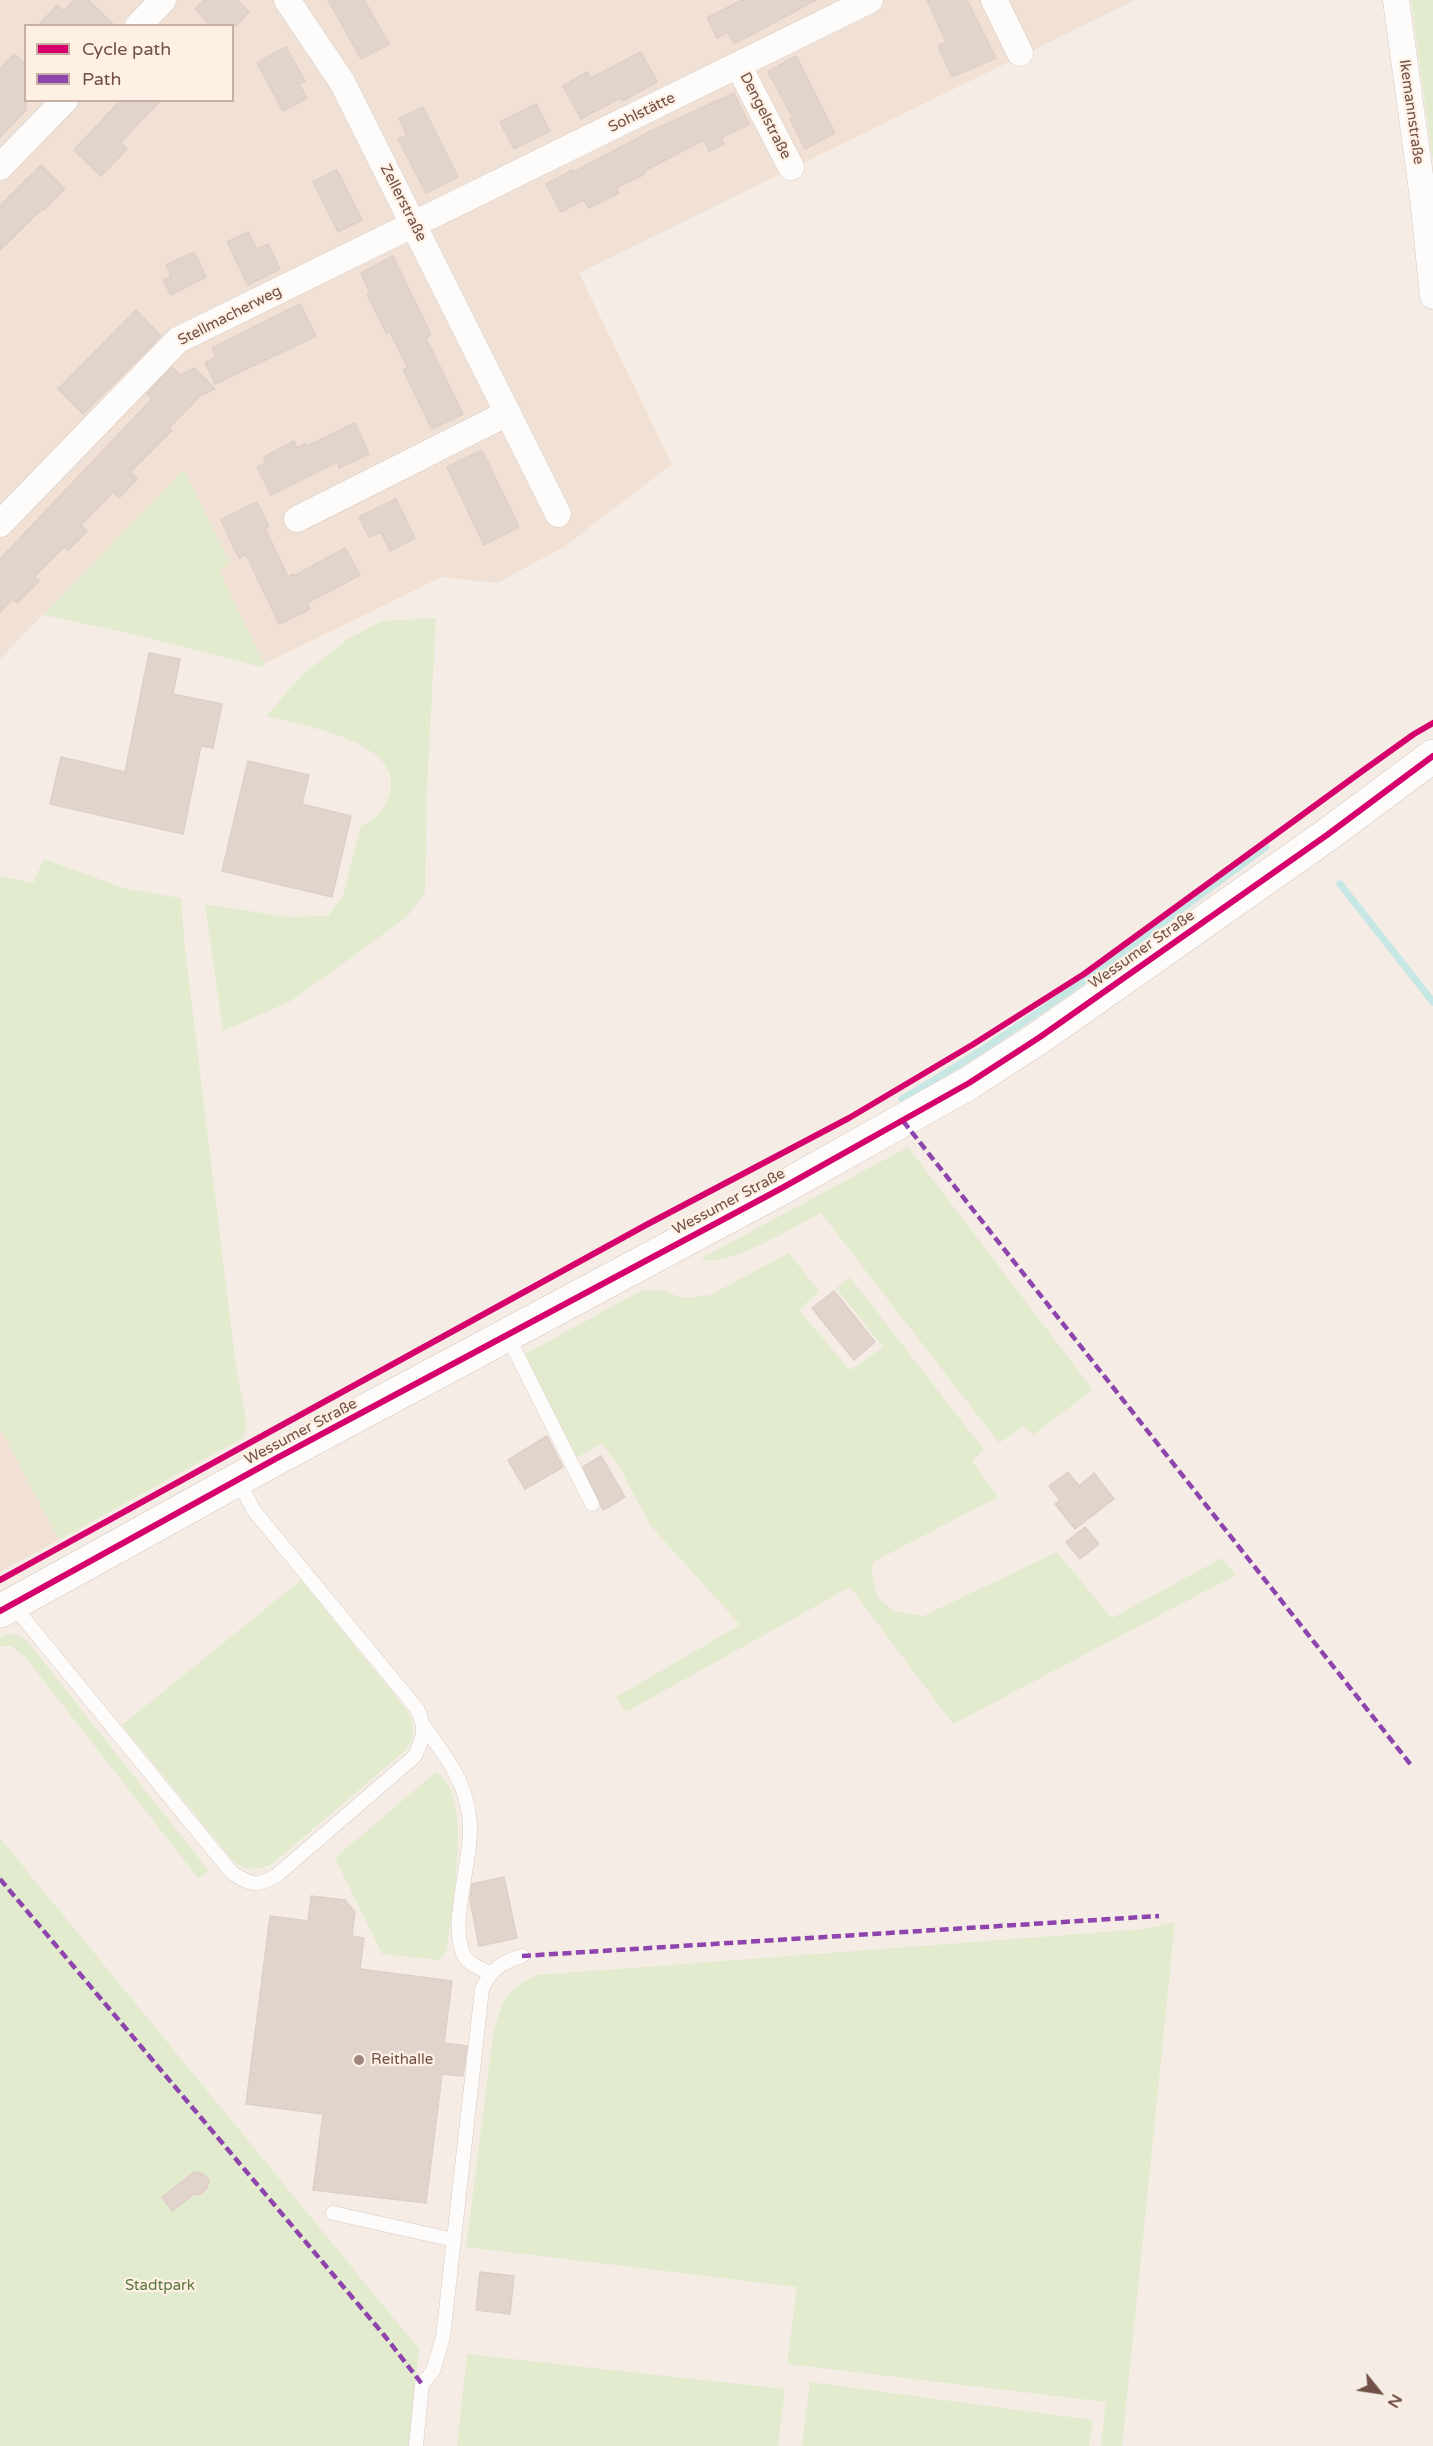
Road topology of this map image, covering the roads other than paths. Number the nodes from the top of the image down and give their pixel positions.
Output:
1 (163, 0) edge
2 (287, 0) edge
3 (870, 0) edge
4 (994, 0) edge
5 (1396, 0) edge
6 (140, 24) edge
7 (1020, 53) dead end
8 (738, 65) junction
9 (63, 102) edge
10 (0, 167) edge
11 (791, 167) dead end
12 (414, 225) junction
13 (1433, 296) edge
14 (508, 413) junction
15 (558, 514) dead end
16 (297, 519) dead end
17 (0, 524) edge
18 (1433, 756) edge
19 (507, 1335) junction
20 (237, 1480) junction
21 (592, 1504) dead end
22 (6, 1608) edge
23 (424, 1726) junction
24 (522, 1956) dead end
25 (489, 1973) junction
26 (333, 2213) dead end
27 (454, 2240) junction
28 (416, 2446) edge

1 - 6 street
2 - 12 street, Zellerstraße
3 - 8 street, Sohlstätte
4 - 7 street
5 - 13 street, Ikemannstraße
8 - 11 street, Dengelstraße
8 - 12 street, Sohlstätte
9 - 10 street
12 - 14 street, Zellerstraße
12 - 17 street, Stellmacherweg
14 - 15 street, Zellerstraße
14 - 16 street
18 - 19 main road, Wessumer Straße
19 - 20 main road, Wessumer Straße
19 - 21 lane
20 - 22 main road, Wessumer Straße
20 - 23 lane
22 - 23 lane
23 - 25 lane
24 - 25 lane
25 - 27 lane
26 - 27 lane
27 - 28 lane

